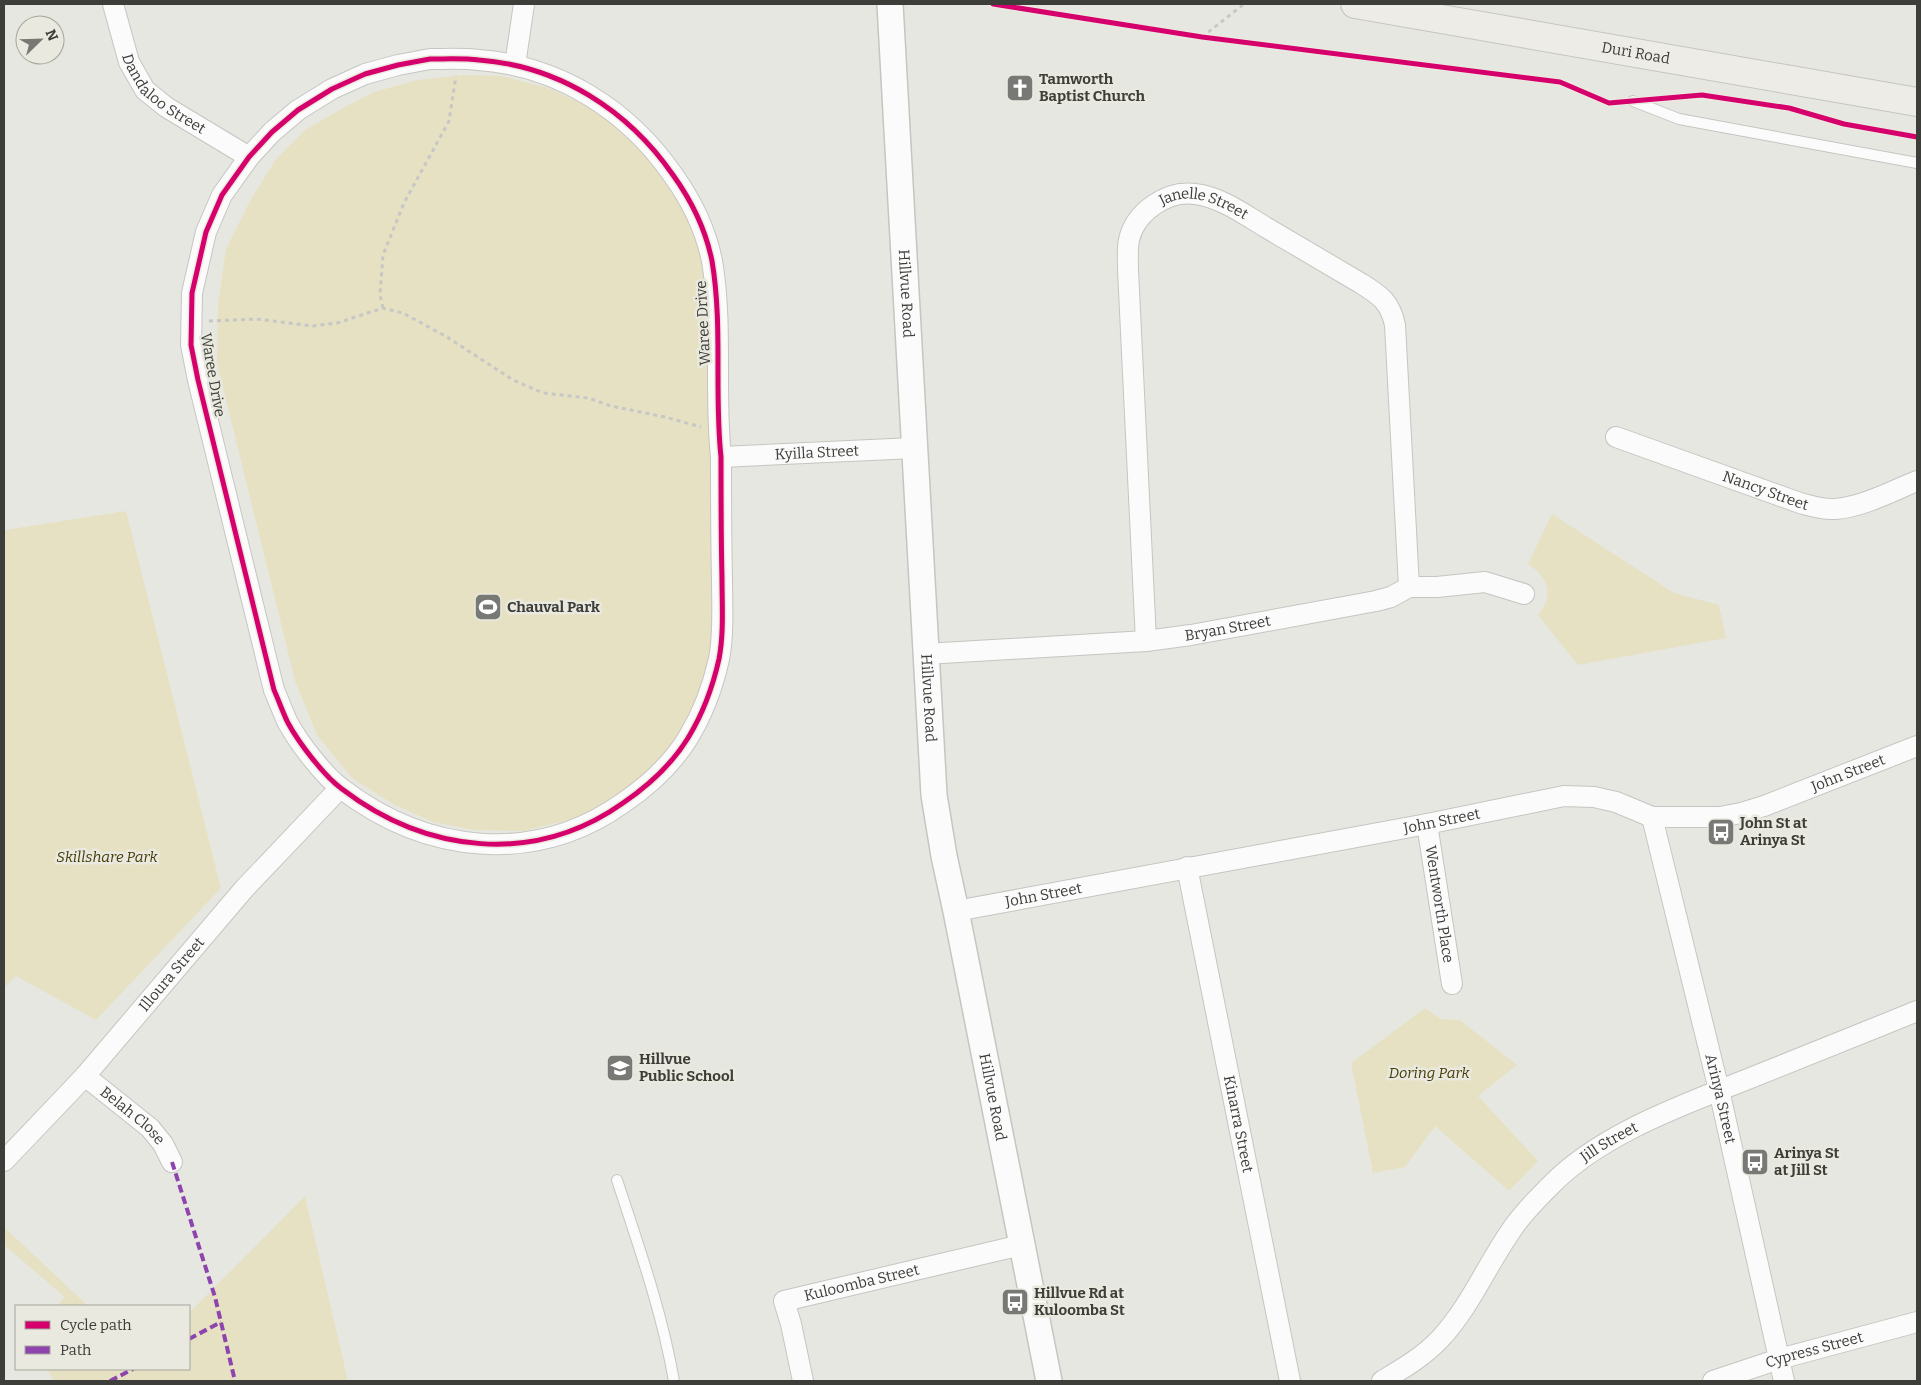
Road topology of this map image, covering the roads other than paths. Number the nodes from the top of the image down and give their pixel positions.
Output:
1 (113, 4) edge
2 (524, 4) edge
3 (890, 4) edge
4 (1355, 4) edge
5 (515, 65) junction
6 (1633, 101) dead end
7 (1917, 102) edge
8 (249, 157) junction
9 (1917, 163) edge
10 (1616, 437) dead end
11 (914, 448) junction
12 (721, 457) junction
13 (1917, 481) edge
14 (1409, 587) junction
15 (1524, 594) dead end
16 (1146, 641) junction
17 (925, 654) junction
18 (1917, 746) edge
19 (340, 788) junction
20 (1652, 816) junction
21 (1427, 824) junction
22 (1187, 867) junction
23 (956, 911) junction
24 (1452, 984) dead end
25 (1917, 1011) edge
26 (85, 1076) junction
27 (1719, 1090) junction
28 (4, 1162) edge
29 (172, 1162) dead end
30 (617, 1180) dead end
31 (1021, 1245) junction
32 (1917, 1322) edge
33 (1779, 1359) junction
34 (674, 1381) edge
35 (803, 1381) edge
36 (1049, 1381) edge
37 (1290, 1381) edge
38 (1382, 1381) edge
39 (1713, 1381) edge
40 (1784, 1381) edge

1 - 8 street, Dandaloo Street
2 - 5 street
3 - 11 street, Hillvue Road
4 - 7 main road, Duri Road
5 - 8 street, Waree Drive
5 - 12 street, Waree Drive
6 - 9 lane
8 - 19 street, Waree Drive
10 - 13 street, Nancy Street
11 - 12 street, Kyilla Street
11 - 17 street, Hillvue Road
12 - 19 street, Waree Drive
14 - 15 street, Bryan Street
14 - 16 street, Bryan Street
14 - 16 street, Janelle Street
16 - 17 street, Bryan Street
17 - 23 street, Hillvue Road
18 - 20 street, John Street
19 - 26 street, Illoura Street
20 - 21 street, John Street
20 - 27 street, Arinya Street
21 - 22 street, John Street
21 - 24 street, Wentworth Place
22 - 23 street, John Street
22 - 37 street, Kinarra Street
23 - 31 street, Hillvue Road
25 - 27 street, Jill Street
26 - 28 street, Illoura Street
26 - 29 street, Belah Close
27 - 33 street, Arinya Street
27 - 38 street, Jill Street
30 - 34 lane
31 - 35 street, Kuloomba Street
31 - 36 street, Hillvue Road
32 - 33 street, Cypress Street
33 - 39 street, Cypress Street
33 - 40 street, Arinya Street

